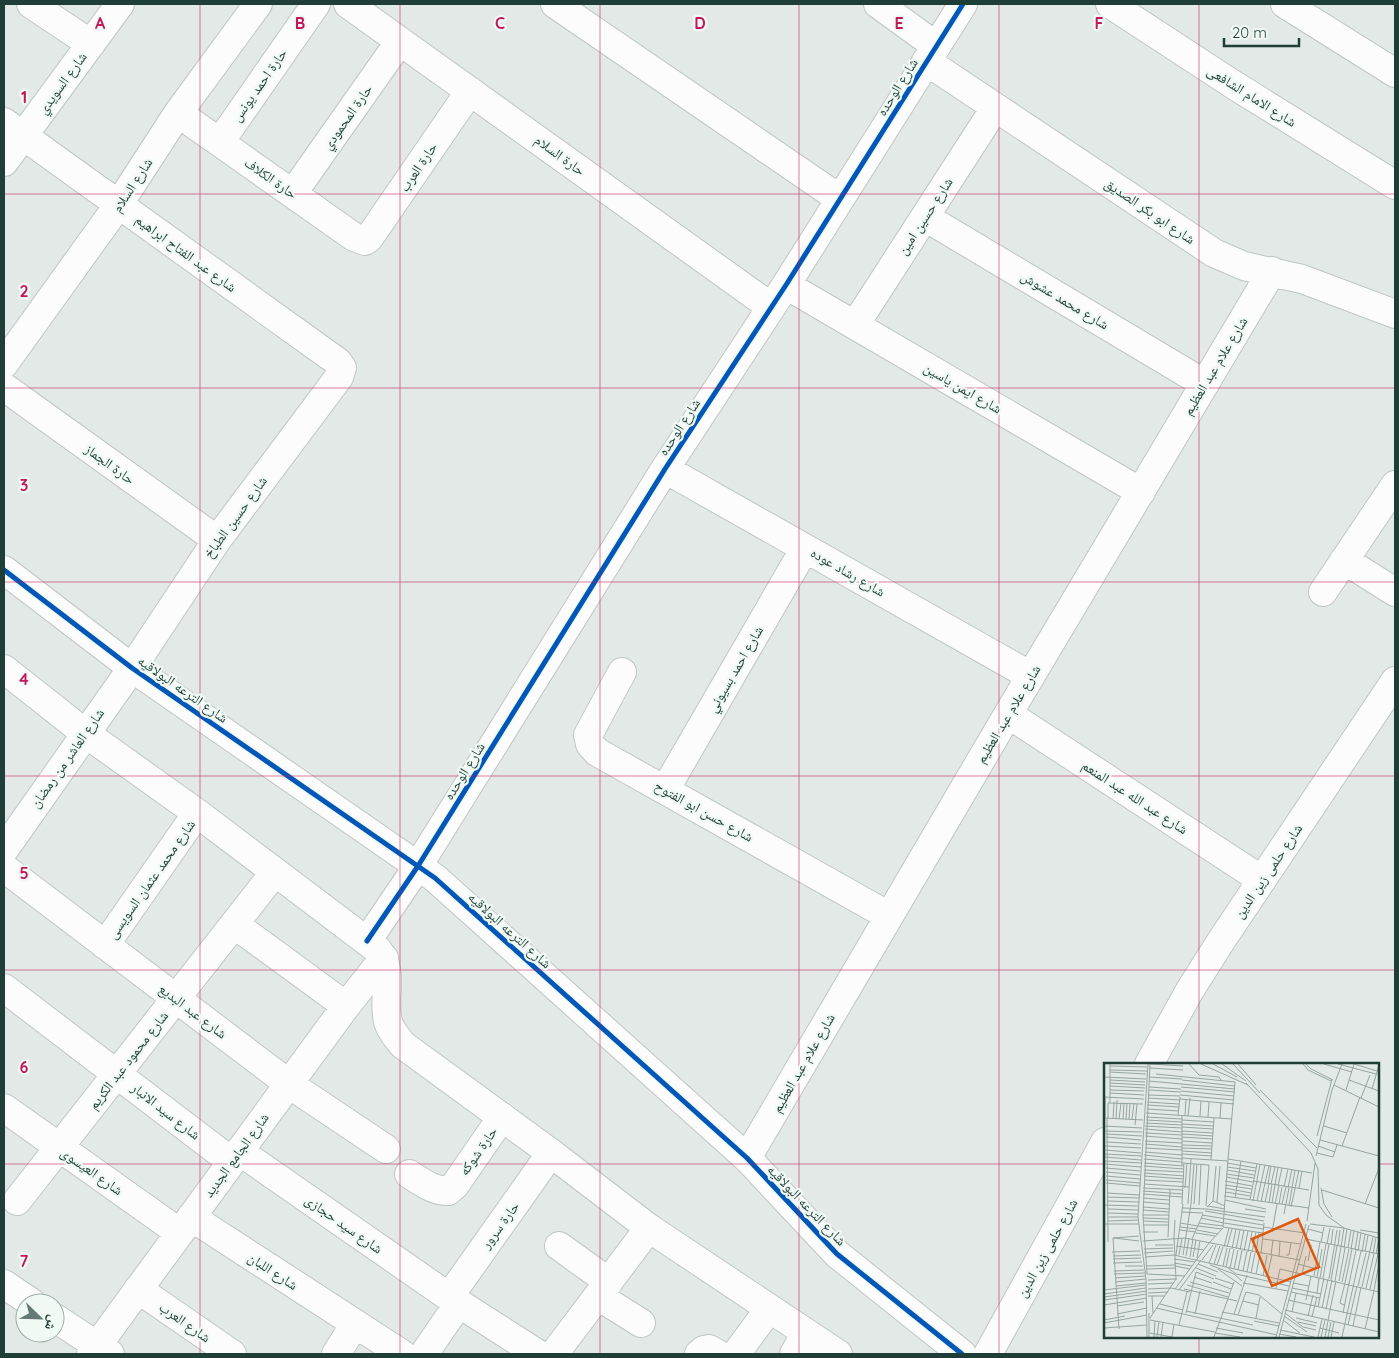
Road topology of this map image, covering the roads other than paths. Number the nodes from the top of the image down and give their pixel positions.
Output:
1 (31, 4) edge
2 (120, 4) edge
3 (258, 4) edge
4 (316, 4) edge
5 (348, 4) edge
6 (555, 4) edge
7 (878, 4) edge
8 (963, 4) edge
9 (1110, 4) edge
10 (1285, 4) edge
11 (400, 41) junction
12 (91, 44) junction
13 (931, 54) junction
14 (1395, 73) edge
15 (470, 91) junction
16 (995, 108) junction
17 (178, 113) junction
18 (14, 129) edge
19 (220, 142) junction
20 (4, 162) edge
21 (1395, 185) edge
22 (293, 193) junction
23 (840, 199) junction
24 (120, 204) junction
25 (925, 217) junction
26 (365, 241) joint
27 (1272, 271) junction
28 (778, 296) junction
29 (1395, 314) edge
30 (855, 325) junction
31 (4, 364) edge
32 (342, 368) joint
33 (1204, 384) junction
34 (4, 388) edge
35 (665, 469) junction
36 (1395, 485) edge
37 (1140, 492) junction
38 (217, 540) junction
39 (805, 548) junction
40 (1344, 560) junction
41 (4, 570) edge
42 (1323, 592) dead end
43 (1395, 592) edge
44 (132, 668) junction
45 (4, 669) edge
46 (622, 672) dead end
47 (1030, 676) junction
48 (1395, 681) edge
49 (1008, 714) junction
50 (85, 733) junction
51 (665, 790) junction
52 (197, 813) junction
53 (4, 850) edge
54 (418, 866) junction
55 (4, 868) edge
56 (275, 872) junction
57 (1262, 880) junction
58 (890, 916) junction
59 (234, 924) junction
60 (105, 945) junction
61 (375, 950) junction
62 (4, 988) edge
63 (176, 998) junction
64 (346, 1006) junction
65 (1149, 1063) edge
66 (117, 1073) junction
67 (289, 1084) junction
68 (4, 1108) edge
69 (502, 1117) junction
70 (1104, 1144) edge
71 (59, 1148) junction
72 (386, 1149) dead end
73 (551, 1153) junction
74 (236, 1157) junction
75 (747, 1158) junction
76 (409, 1174) dead end
77 (17, 1200) dead end
78 (185, 1225) junction
79 (649, 1228) junction
80 (559, 1246) dead end
81 (4, 1284) edge
82 (138, 1289) junction
83 (604, 1289) junction
84 (17, 1293) edge
85 (454, 1300) junction
86 (769, 1309) junction
87 (641, 1323) dead end
88 (355, 1324) junction
89 (65, 1326) edge
90 (800, 1344) edge
91 (99, 1352) edge
92 (422, 1353) edge
93 (232, 1354) edge
94 (336, 1354) edge
95 (538, 1354) edge
96 (554, 1354) edge
97 (699, 1354) edge
98 (718, 1354) edge
99 (736, 1354) edge
100 (838, 1354) edge
101 (962, 1354) edge
102 (988, 1354) edge

1 - 12 street
2 - 12 street, شارع السويدي
3 - 17 street, شارع السلام
4 - 19 street, حارة احمد يونس
5 - 11 street, حارة السلام
6 - 23 street
7 - 13 street, شارع ابو بكر الصديق
8 - 13 street, شارع الوحده
9 - 21 street, شارع الامام الشافعى
10 - 14 street
11 - 15 street, حارة السلام
11 - 22 street, حارة المحمودي
12 - 18 street, شارع السويدي
13 - 16 street, شارع ابو بكر الصديق
13 - 23 street, شارع الوحده
15 - 26 street, حارة العرب
15 - 28 street, حارة السلام
16 - 25 street, شارع حسين امين
16 - 27 street, شارع ابو بكر الصديق
17 - 19 street, حارة الكلاف
17 - 24 street, شارع السلام
18 - 20 street, شارع السويدي
18 - 24 street, شارع عبد الفتاح ابراهيم
19 - 22 street, حارة الكلاف
22 - 26 street, حارة الكلاف
23 - 28 street, شارع الوحده
24 - 31 street, شارع السلام
24 - 32 street, شارع عبد الفتاح ابراهيم
25 - 30 street, شارع حسين امين
25 - 33 street, شارع محمد عشوش
27 - 29 street, شارع ابو بكر الصديق
27 - 33 street, شارع علام عبد العظيم
28 - 30 street, شارع ايمن ياسين
28 - 35 street, شارع الوحده
30 - 37 street, شارع ايمن ياسين
32 - 38 street, شارع حسين الطباخ
33 - 37 street, شارع علام عبد العظيم
34 - 38 street, حارة الجماز
35 - 39 street, شارع رشاد عوده
35 - 54 street, شارع الوحده
36 - 40 street
37 - 47 street, شارع علام عبد العظيم
38 - 44 street, شارع حسين الطباخ
39 - 47 street, شارع رشاد عوده
39 - 51 street, شارع احمد بسيوني
40 - 42 street
40 - 43 street
41 - 44 street, شارع الترعه البولاقيه
44 - 50 street, شارع العاشر من رمضان
44 - 54 street, شارع الترعه البولاقيه
45 - 50 street
46 - 51 street, شارع حسن ابو الفتوح
47 - 49 street, شارع علام عبد العظيم
48 - 57 street, شارع حلمى زين الدين
49 - 57 street, شارع عبد الله عبد المنعم
49 - 58 street, شارع علام عبد العظيم
50 - 52 street
50 - 53 street, شارع العاشر من رمضان
51 - 58 street, شارع حسن ابو الفتوح
52 - 56 street
52 - 60 street, شارع محمد عثمان السويسى
54 - 61 street, شارع الوحده
54 - 75 street, شارع الترعه البولاقيه
55 - 60 street, شارع عبد البديع
56 - 59 street, شارع محمود عبد الكريم
56 - 61 street
57 - 65 street, شارع حلمى زين الدين
58 - 75 street, شارع علام عبد العظيم
59 - 63 street, شارع محمود عبد الكريم
59 - 64 street
60 - 63 street, شارع عبد البديع
61 - 64 street, شارع الجامع الجديد
61 - 69 street
62 - 66 street, شارع سيد الانبار
63 - 66 street, شارع محمود عبد الكريم
63 - 67 street, شارع عبد البديع
64 - 67 street, شارع الجامع الجديد
66 - 71 street, شارع محمود عبد الكريم
66 - 74 street, شارع سيد الانبار
67 - 72 street, شارع عبد البديع
67 - 74 street, شارع الجامع الجديد
68 - 71 street, شارع العيسوى
69 - 73 street
69 - 76 street, حارة شوكه
70 - 102 street, شارع حلمى زين الدين
71 - 77 street, شارع محمود عبد الكريم
71 - 78 street, شارع العيسوى
73 - 79 street
73 - 85 street, حارة سرور
74 - 78 street, شارع الجامع الجديد
74 - 85 street, شارع سيد حجازى
75 - 101 street, شارع الترعه البولاقيه
78 - 82 street, شارع الجامع الجديد
78 - 88 street, شارع اللبان
79 - 83 street
79 - 86 street
80 - 83 street
81 - 84 street
82 - 91 street, شارع الجامع الجديد
82 - 93 street, شارع العرب
83 - 87 street
83 - 96 street
85 - 92 street, حارة سرور
85 - 95 street, شارع سيد حجازى
86 - 90 street
86 - 99 street
88 - 92 street, شارع اللبان
88 - 94 street
89 - 91 street
90 - 100 street
97 - 98 street

